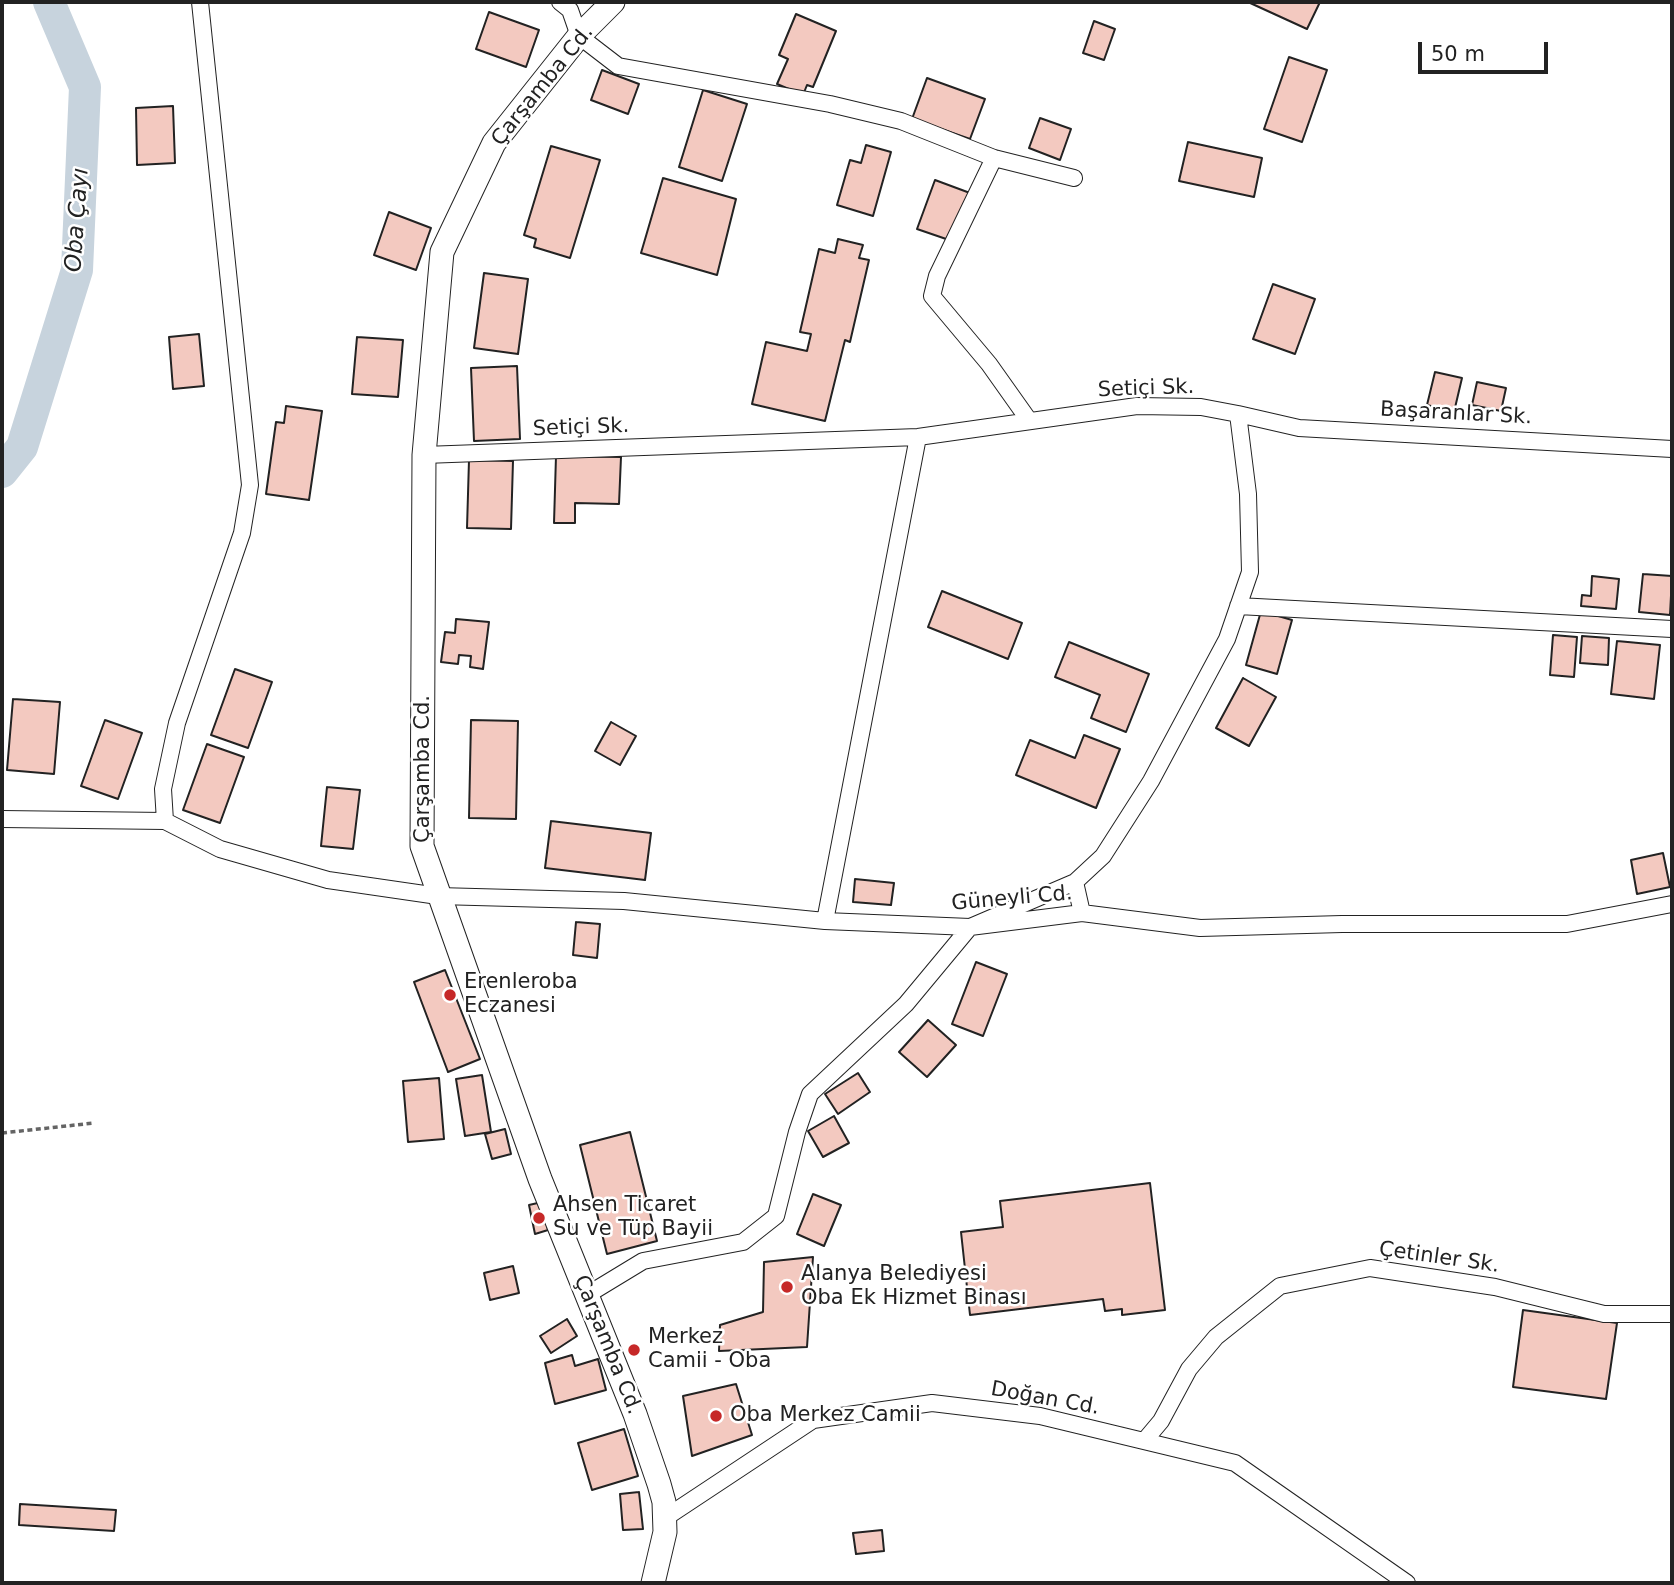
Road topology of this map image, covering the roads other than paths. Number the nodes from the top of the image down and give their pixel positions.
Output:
1 (200, 2) edge
2 (560, 2) edge
3 (613, 2) edge
4 (579, 36) junction
5 (994, 158) junction
6 (1074, 178) dead end
7 (1238, 414) junction
8 (1028, 419) junction
9 (918, 437) junction
10 (1672, 449) edge
11 (424, 455) junction
12 (1238, 606) junction
13 (1672, 629) edge
14 (2, 819) edge
15 (165, 821) junction
16 (1075, 882) junction
17 (438, 896) junction
18 (1672, 904) edge
19 (1082, 913) junction
20 (825, 921) junction
21 (970, 927) junction
22 (587, 1295) junction
23 (1672, 1314) edge
24 (1144, 1440) junction
25 (665, 1518) junction
26 (653, 1583) edge
27 (1407, 1583) edge

1 - 15 street
2 - 4 street
3 - 4 street, Çarşamba Cd.
4 - 5 street
4 - 11 street, Çarşamba Cd.
5 - 6 street
5 - 8 street
7 - 8 street, Setiçi Sk.
7 - 10 street, Başaranlar Sk.
7 - 12 street
8 - 9 street, Setiçi Sk.
9 - 11 street, Setiçi Sk.
9 - 20 street
11 - 17 street, Çarşamba Cd.
12 - 13 street
12 - 16 street
14 - 15 street
15 - 17 street, Güneyli Cd.
16 - 19 street
16 - 21 street
17 - 20 street, Güneyli Cd.
17 - 22 street, Çarşamba Cd.
18 - 19 street, Güneyli Cd.
19 - 21 street, Güneyli Cd.
20 - 21 street, Güneyli Cd.
21 - 22 street
22 - 25 street, Çarşamba Cd.
23 - 24 street, Çetinler Sk.
24 - 25 street, Doğan Cd.
24 - 27 street, Doğan Cd.
25 - 26 street, Çarşamba Cd.

